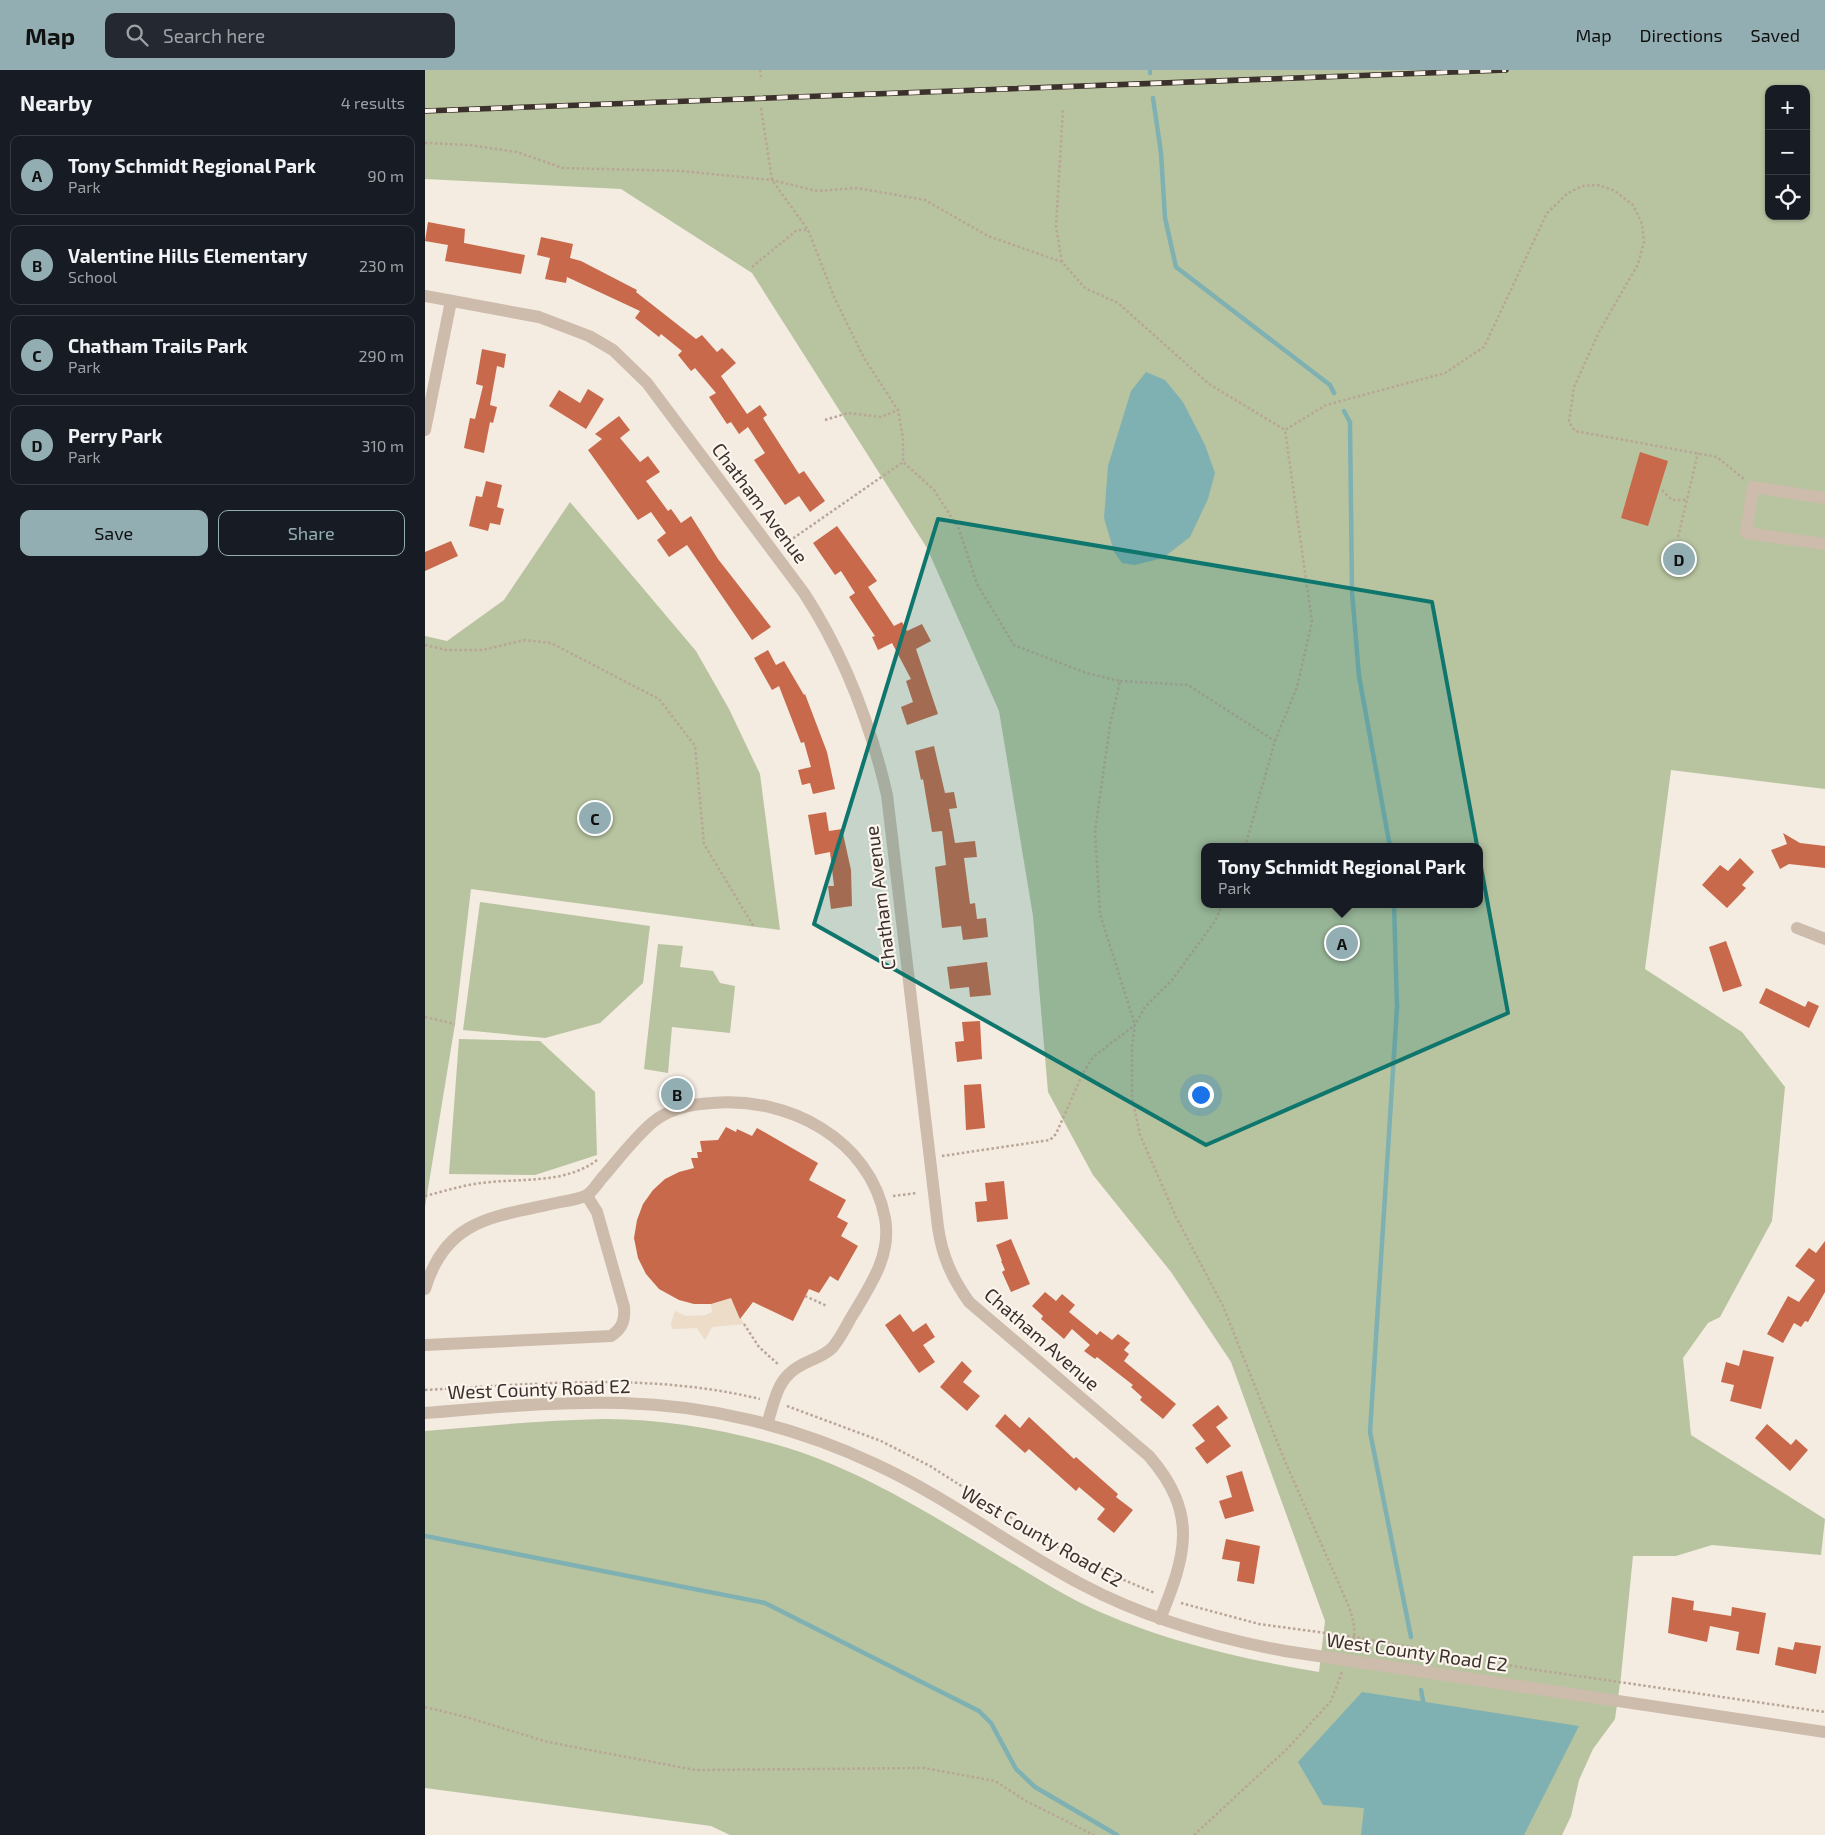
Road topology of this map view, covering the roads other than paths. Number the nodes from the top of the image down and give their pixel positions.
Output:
1 (425, 296) edge
2 (451, 301) junction
3 (425, 430) edge
4 (1825, 498) edge
5 (1825, 544) edge
6 (1797, 928) dead end
7 (1825, 939) edge
8 (587, 1196) junction
9 (425, 1289) edge
10 (425, 1345) edge
11 (425, 1413) edge
12 (767, 1424) junction
13 (1160, 1619) junction
14 (1825, 1732) edge

1 - 2 street, Chatham Avenue
2 - 3 street
2 - 13 street, Chatham Avenue
4 - 5 street
6 - 7 street
8 - 9 street
8 - 10 street
8 - 12 street
11 - 12 street, West County Road E2
12 - 13 street, West County Road E2
13 - 14 street, West County Road E2

